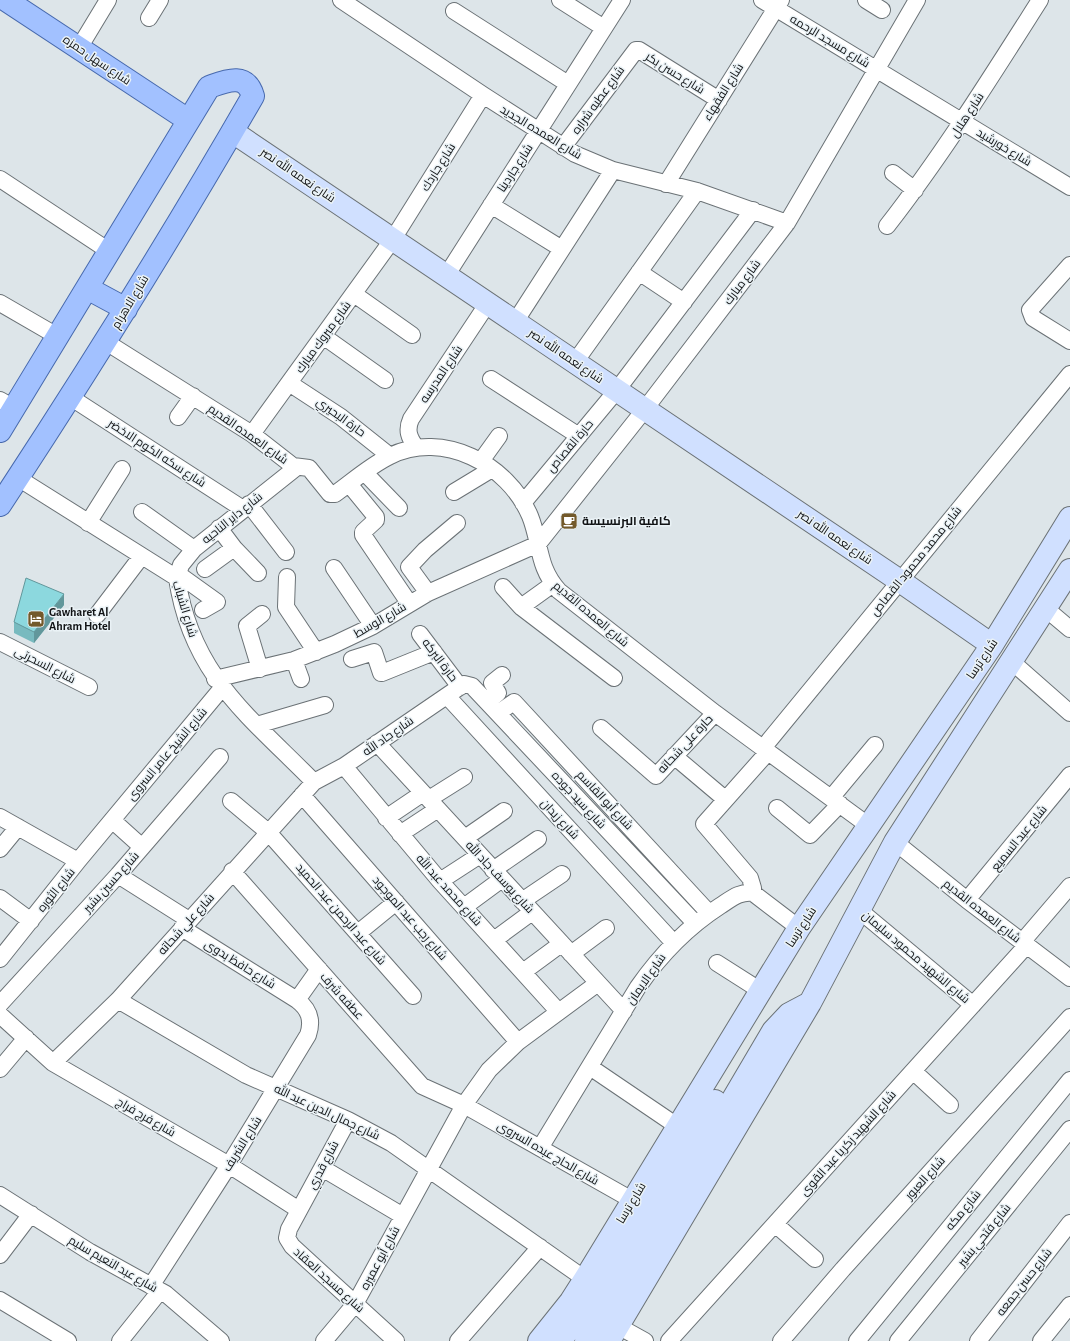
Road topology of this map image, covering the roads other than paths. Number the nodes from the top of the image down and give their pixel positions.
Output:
1 (6, 0) edge
2 (108, 0) edge
3 (160, 0) edge
4 (341, 0) edge
5 (560, 0) edge
6 (622, 0) edge
7 (866, 0) edge
8 (917, 0) edge
9 (1040, 0) edge
10 (773, 3) edge
11 (882, 10) dead end
12 (454, 11) dead end
13 (149, 18) dead end
14 (604, 28) junction
15 (79, 48) junction
16 (632, 53) joint
17 (877, 70) junction
18 (568, 84) junction
19 (483, 95) junction
20 (718, 100) junction
21 (188, 120) junction
22 (963, 122) junction
23 (233, 132) junction
24 (538, 132) junction
25 (563, 147) junction
26 (613, 170) junction
27 (893, 173) dead end
28 (0, 179) edge
29 (666, 184) junction
30 (1070, 187) edge
31 (915, 190) junction
32 (696, 191) junction
33 (491, 206) junction
34 (752, 210) junction
35 (787, 223) junction
36 (887, 226) dead end
37 (393, 240) junction
38 (562, 249) junction
39 (109, 251) junction
40 (1070, 265) edge
41 (639, 272) junction
42 (446, 276) junction
43 (86, 288) junction
44 (354, 294) junction
45 (684, 302) junction
46 (0, 303) edge
47 (488, 304) junction
48 (126, 309) junction
49 (515, 322) junction
50 (412, 335) dead end
51 (57, 336) junction
52 (323, 336) junction
53 (1070, 341) edge
54 (106, 342) junction
55 (575, 362) junction
56 (1070, 374) edge
57 (491, 379) dead end
58 (385, 380) dead end
59 (289, 383) junction
60 (617, 390) junction
61 (192, 396) junction
62 (70, 397) junction
63 (7, 404) edge
64 (645, 409) junction
65 (178, 417) dead end
66 (0, 431) edge
67 (252, 434) junction
68 (499, 436) dead end
69 (579, 436) junction
70 (416, 447) junction
71 (390, 456) junction
72 (487, 465) junction
73 (297, 467) junction
74 (122, 469) dead end
75 (365, 473) junction
76 (18, 478) junction
77 (348, 484) junction
78 (454, 492) dead end
79 (523, 502) junction
80 (0, 505) edge
81 (246, 507) junction
82 (399, 508) dead end
83 (142, 512) dead end
84 (1070, 518) edge
85 (88, 523) junction
86 (457, 523) dead end
87 (219, 528) junction
88 (538, 544) junction
89 (194, 548) junction
90 (234, 548) junction
91 (286, 552) dead end
92 (141, 557) junction
93 (205, 568) dead end
94 (334, 568) dead end
95 (1070, 570) edge
96 (258, 573) dead end
97 (177, 576) junction
98 (287, 577) dead end
99 (900, 581) junction
100 (553, 584) junction
101 (503, 587) dead end
102 (428, 593) junction
103 (409, 603) junction
104 (521, 607) junction
105 (1045, 608) junction
106 (203, 610) dead end
107 (262, 614) dead end
108 (97, 615) dead end
109 (373, 626) junction
110 (1070, 628) edge
111 (420, 634) dead end
112 (0, 642) edge
113 (992, 645) junction
114 (316, 652) junction
115 (434, 652) junction
116 (352, 659) dead end
117 (294, 660) junction
118 (1011, 661) junction
119 (260, 669) junction
120 (502, 675) dead end
121 (614, 678) dead end
122 (301, 680) dead end
123 (219, 683) junction
124 (90, 688) dead end
125 (453, 691) junction
126 (325, 705) dead end
127 (492, 708) junction
128 (715, 712) junction
129 (1070, 713) edge
130 (257, 725) junction
131 (601, 728) dead end
132 (377, 743) junction
133 (875, 745) dead end
134 (766, 750) junction
135 (674, 756) junction
136 (220, 757) dead end
137 (344, 766) junction
138 (1070, 775) edge
139 (464, 777) dead end
140 (314, 782) junction
141 (302, 795) junction
142 (430, 800) junction
143 (725, 800) junction
144 (231, 801) dead end
145 (836, 801) junction
146 (777, 808) dead end
147 (504, 811) dead end
148 (0, 817) edge
149 (386, 818) junction
150 (112, 820) junction
151 (870, 826) junction
152 (18, 827) junction
153 (268, 832) junction
154 (400, 834) junction
155 (464, 838) junction
156 (538, 839) dead end
157 (895, 842) junction
158 (142, 847) junction
159 (0, 849) edge
160 (480, 854) junction
161 (78, 861) junction
162 (232, 871) junction
163 (498, 874) junction
164 (562, 874) dead end
165 (118, 875) junction
166 (440, 881) junction
167 (1070, 886) edge
168 (753, 893) junction
169 (0, 898) edge
170 (967, 900) junction
171 (396, 902) junction
172 (527, 906) junction
173 (464, 907) junction
174 (859, 910) junction
175 (709, 913) junction
176 (31, 921) junction
177 (695, 923) junction
178 (186, 924) junction
179 (606, 928) dead end
180 (799, 928) junction
181 (358, 933) junction
182 (494, 940) junction
183 (673, 942) junction
184 (1024, 944) junction
185 (566, 949) junction
186 (0, 960) edge
187 (717, 963) dead end
188 (319, 969) junction
189 (524, 972) junction
190 (1070, 978) edge
191 (598, 983) junction
192 (761, 991) junction
193 (413, 996) dead end
194 (118, 1000) junction
195 (297, 1000) junction
196 (810, 1003) junction
197 (0, 1004) edge
198 (973, 1005) junction
199 (558, 1011) junction
200 (624, 1011) junction
201 (0, 1015) edge
202 (1070, 1017) edge
203 (26, 1038) junction
204 (518, 1042) junction
205 (54, 1063) junction
206 (590, 1067) junction
207 (0, 1069) edge
208 (913, 1071) junction
209 (1070, 1080) edge
210 (276, 1088) junction
211 (464, 1105) junction
212 (950, 1105) dead end
213 (348, 1120) junction
214 (677, 1126) junction
215 (1070, 1129) edge
216 (540, 1148) junction
217 (229, 1166) junction
218 (322, 1168) junction
219 (429, 1170) junction
220 (0, 1195) edge
221 (632, 1200) junction
222 (299, 1210) junction
223 (31, 1214) junction
224 (403, 1216) junction
225 (1070, 1223) edge
226 (775, 1224) junction
227 (642, 1235) junction
228 (540, 1247) junction
229 (0, 1255) edge
230 (815, 1259) dead end
231 (585, 1279) junction
232 (155, 1288) junction
233 (0, 1300) edge
234 (355, 1304) junction
235 (1069, 1308) edge
236 (614, 1333) edge
237 (68, 1341) edge
238 (120, 1341) edge
239 (221, 1341) edge
240 (324, 1341) edge
241 (396, 1341) edge
242 (458, 1341) edge
243 (540, 1341) edge
244 (562, 1341) edge
245 (586, 1341) edge
246 (646, 1341) edge
247 (670, 1341) edge
248 (781, 1341) edge
249 (857, 1341) edge
250 (898, 1341) edge
251 (978, 1341) edge
252 (1041, 1341) edge

1 - 15 main road, شارع سهل حمزه
2 - 15 street
3 - 13 street
4 - 19 street, شارع العمده الجديد
5 - 14 street
6 - 14 street, شارع جاردينا
7 - 11 street
8 - 17 street, شارع مبارك
9 - 22 street, شارع هلال
10 - 17 street, شارع مسجد الرحمه
10 - 20 street, شارع الفقهاء
12 - 18 street
14 - 18 street, شارع جاردينا
15 - 21 main road, شارع سهل حمزه
16 - 20 street, شارع حسن بكر
16 - 25 street, شارع عطيه شراره
17 - 22 street, شارع خورشيد
17 - 35 street, شارع مبارك
18 - 24 street, شارع جاردينا
19 - 24 street, شارع العمده الجديد
19 - 37 street, شارع جاردك
20 - 29 street, شارع الفقهاء
21 - 23 main road, شارع الاهرام
21 - 39 main road
22 - 30 street, شارع خورشيد
22 - 31 street, شارع هلال
23 - 37 main road, شارع نعمه الله نصر
23 - 48 main road, شارع الاهرام
24 - 25 street, شارع العمده الجديد
24 - 33 street, شارع جاردينا
25 - 26 street, شارع العمده الجديد
26 - 29 street, شارع العمده الجديد
26 - 38 street
27 - 31 street
28 - 39 street
29 - 32 street, شارع العمده الجديد
31 - 36 street, شارع هلال
32 - 34 street, شارع العمده الجديد
32 - 41 street
33 - 38 street
33 - 42 street, شارع جاردينا
34 - 35 street, شارع العمده الجديد
34 - 45 street, حارة القصاص
35 - 64 street, شارع مبارك
37 - 42 main road, شارع نعمه الله نصر
37 - 44 street, شارع مبروك مبارك
38 - 49 street
39 - 43 main road
40 - 53 street
41 - 45 street
41 - 55 street
42 - 47 main road, شارع نعمه الله نصر
43 - 48 main road
43 - 51 main road
44 - 50 street
44 - 52 street, شارع مبروك مبارك
45 - 60 street, حارة القصاص
46 - 51 street
47 - 49 main road, شارع نعمه الله نصر
47 - 70 street, شارع المدرسه
48 - 54 main road, شارع الاهرام
49 - 55 main road, شارع نعمه الله نصر
51 - 63 main road
52 - 58 street
52 - 59 street, شارع مبروك مبارك
54 - 61 street, شارع العمده القديم
54 - 62 main road, شارع الاهرام
55 - 60 main road, شارع نعمه الله نصر
56 - 99 street, شارع محمد محمود القصاص
57 - 69 street
59 - 67 street, شارع مبروك مبارك
59 - 71 street, حارة البحيري
60 - 64 main road, شارع نعمه الله نصر
60 - 69 street, حارة القصاص
61 - 65 street
61 - 67 street, شارع العمده القديم
62 - 76 main road, شارع الاهرام
62 - 81 street, شارع سكه الكوم الاخضر
63 - 66 main road
64 - 88 street, شارع مبارك
64 - 99 main road, شارع نعمه الله نصر
67 - 73 street, شارع العمده القديم
68 - 72 street
69 - 79 street, حارة القصاص
70 - 71 street, شارع العمده القديم
70 - 72 street, شارع العمده القديم
71 - 75 street, شارع العمده القديم
72 - 78 street
72 - 79 street, شارع العمده القديم
73 - 77 street, شارع العمده القديم
73 - 81 street, شارع داير الناحيه
74 - 85 street
75 - 77 street, شارع العمده القديم
75 - 82 street
76 - 80 main road, شارع الاهرام
76 - 85 street, شارع الشباب
77 - 103 street
79 - 88 street, شارع العمده القديم
81 - 87 street, شارع داير الناحيه
81 - 91 street, شارع سكه الكوم الاخضر
83 - 89 street
84 - 113 main road, شارع ترسا
85 - 92 street, شارع الشباب
86 - 102 street
87 - 89 street, شارع داير الناحيه
87 - 90 street
88 - 100 street, شارع العمده القديم
88 - 102 street, شارع الوسط
89 - 97 street, شارع داير الناحيه
90 - 93 street
90 - 96 street
92 - 97 street, شارع الشباب
92 - 108 street
94 - 109 street
95 - 105 main road, شارع ترسا
97 - 106 street
97 - 123 street, شارع الشباب
98 - 114 street
99 - 113 main road, شارع نعمه الله نصر
99 - 134 street, شارع محمد محمود القصاص
100 - 104 street
100 - 128 street, شارع العمده القديم
101 - 104 street
102 - 103 street, شارع الوسط
103 - 109 street, شارع الوسط
104 - 121 street
105 - 110 street
105 - 118 main road, شارع ترسا
107 - 119 street
109 - 114 street, شارع الوسط
111 - 115 street, حارة البركه
112 - 124 street, شارع السحرتى
113 - 151 main road, شارع ترسا
114 - 117 street, شارع الوسط
115 - 116 street
115 - 125 street, حارة البركه
117 - 119 street, شارع الوسط
117 - 122 street
118 - 129 street
118 - 157 main road, شارع ترسا
119 - 123 street, شارع الوسط
120 - 127 street
123 - 130 street, شارع الشباب
123 - 150 street, شارع الشيخ عامر السروى
125 - 127 street, شارع سيد جوده
125 - 132 street, شارع جاد الله
125 - 183 street, شارع زيدان
126 - 130 street
127 - 175 street, شارع أبو القاسم
127 - 177 street, شارع سيد جوده
128 - 134 street, شارع العمده القديم
128 - 135 street, حارة على شحاته
130 - 140 street, شارع الشباب
131 - 135 street, حارة على شحاته
132 - 137 street, شارع جاد الله
132 - 142 street, شارع يوسف جاد الله
133 - 145 street
134 - 143 street, شارع محمد محمود القصاص
134 - 145 street, شارع العمده القديم
135 - 143 street
136 - 158 street, شارع حسين بشير
137 - 140 street, شارع جاد الله
137 - 149 street, شارع محمد عبد الله
138 - 170 street, شارع عبد السميع
139 - 142 street
140 - 141 street, شارع علي شحاته
141 - 153 street, شارع علي شحاته
141 - 171 street, شارع رجب عبد الموجود
142 - 149 street
142 - 154 street
142 - 155 street, شارع يوسف جاد الله
143 - 168 street, شارع محمد محمود القصاص
144 - 153 street, شارع عبد الرحمن عبد الحميد
145 - 146 street
145 - 151 street, شارع العمده القديم
147 - 155 street
148 - 152 street
149 - 154 street, شارع محمد عبد الله
150 - 158 street
150 - 161 street, شارع الثوره
151 - 180 main road, شارع ترسا
152 - 159 street
152 - 161 street
153 - 162 street, شارع علي شحاته
153 - 181 street, شارع عبد الرحمن عبد الحميد
154 - 166 street, شارع محمد عبد الله
155 - 160 street, شارع يوسف جاد الله
156 - 163 street
157 - 170 street, شارع العمده القديم
157 - 174 main road, شارع ترسا
158 - 165 street, شارع حسين بشير
160 - 163 street, شارع يوسف جاد الله
160 - 166 street
161 - 176 street, شارع الثوره
162 - 178 street, شارع علي شحاته
162 - 188 street, عطفه شرف
163 - 172 street, شارع يوسف جاد الله
163 - 173 street
164 - 172 street
165 - 178 street, شارع حافظ بدوى
165 - 197 street, شارع حسين بشير
166 - 173 street, شارع محمد عبد الله
167 - 184 street, شارع الشهيد زكريا عبد القوى
168 - 175 street, شارع الايمان
168 - 180 street
169 - 176 street
170 - 184 street, شارع العمده القديم
171 - 181 street
171 - 204 street, شارع رجب عبد الموجود
172 - 182 street
172 - 185 street, شارع يوسف جاد الله
173 - 182 street, شارع محمد عبد الله
174 - 196 main road, شارع ترسا
174 - 198 street, شارع الشهيد محمود سليمان
175 - 177 street, شارع الايمان
176 - 186 street, شارع الثوره
177 - 183 street, شارع الايمان
178 - 194 street, شارع علي شحاته
178 - 195 street, شارع حافظ بدوى
179 - 185 street
180 - 192 main road, شارع ترسا
181 - 193 street, شارع عبد الرحمن عبد الحميد
182 - 189 street, شارع محمد عبد الله
183 - 200 street, شارع الايمان
184 - 190 street, شارع العمده القديم
184 - 198 street, شارع الشهيد زكريا عبد القوى
185 - 189 street
185 - 191 street, شارع يوسف جاد الله
187 - 192 street
188 - 195 street
188 - 211 street, عطفه شرف
189 - 199 street, شارع محمد عبد الله
191 - 199 street, شارع أبو عميره
191 - 200 street, شارع يوسف جاد الله
192 - 214 main road, شارع ترسا
192 - 227 main road
194 - 205 street, شارع علي شحاته
194 - 210 street, شارع جمال الدين عبد الله
195 - 210 street, شارع الشريف
196 - 227 main road
196 - 236 main road, شارع ترسا
198 - 208 street, شارع الشهيد زكريا عبد القوى
199 - 204 street, شارع أبو عميره
200 - 206 street, شارع الايمان
201 - 203 street, شارع فرج فراج
202 - 248 street, شارع العبور
203 - 205 street, شارع فرج فراج
203 - 207 street
204 - 211 street, شارع أبو عميره
205 - 217 street, شارع فرج فراج
206 - 214 street
206 - 216 street, شارع الايمان
208 - 212 street
208 - 226 street, شارع الشهيد زكريا عبد القوى
209 - 249 street, شارع مكه
210 - 213 street, شارع جمال الدين عبد الله
210 - 217 street, شارع الشريف
211 - 216 street, شارع الحاج عبده السروى
211 - 219 street, شارع أبو عميره
213 - 218 street, شارع قدري
213 - 219 street, شارع جمال الدين عبد الله
214 - 221 main road, شارع ترسا
215 - 250 street, شارع فتحي بشير
216 - 221 street, شارع الحاج عبده السروى
217 - 222 street, شارع فرج فراج
217 - 232 street, شارع الشريف
218 - 222 street, شارع قدري
218 - 224 street
219 - 224 street, شارع أبو عميره
219 - 228 street, شارع جمال الدين عبد الله
220 - 223 street, شارع عبد النعيم سليم
221 - 231 main road, شارع ترسا
222 - 234 street, شارع مسجد العقاد
223 - 229 street
223 - 232 street, شارع عبد النعيم سليم
224 - 234 street, شارع أبو عميره
225 - 251 street, شارع حسن جمعه
226 - 230 street
226 - 247 street, شارع الشهيد زكريا عبد القوى
227 - 244 main road
227 - 245 main road
228 - 231 street, شارع جمال الدين عبد الله
228 - 242 street
231 - 243 main road, شارع ترسا
232 - 238 street, شارع الشريف
232 - 239 street, شارع عبد النعيم سليم
233 - 237 street
234 - 240 street, شارع أبو عميره
234 - 241 street, شارع مسجد العقاد
235 - 252 street
236 - 246 street

